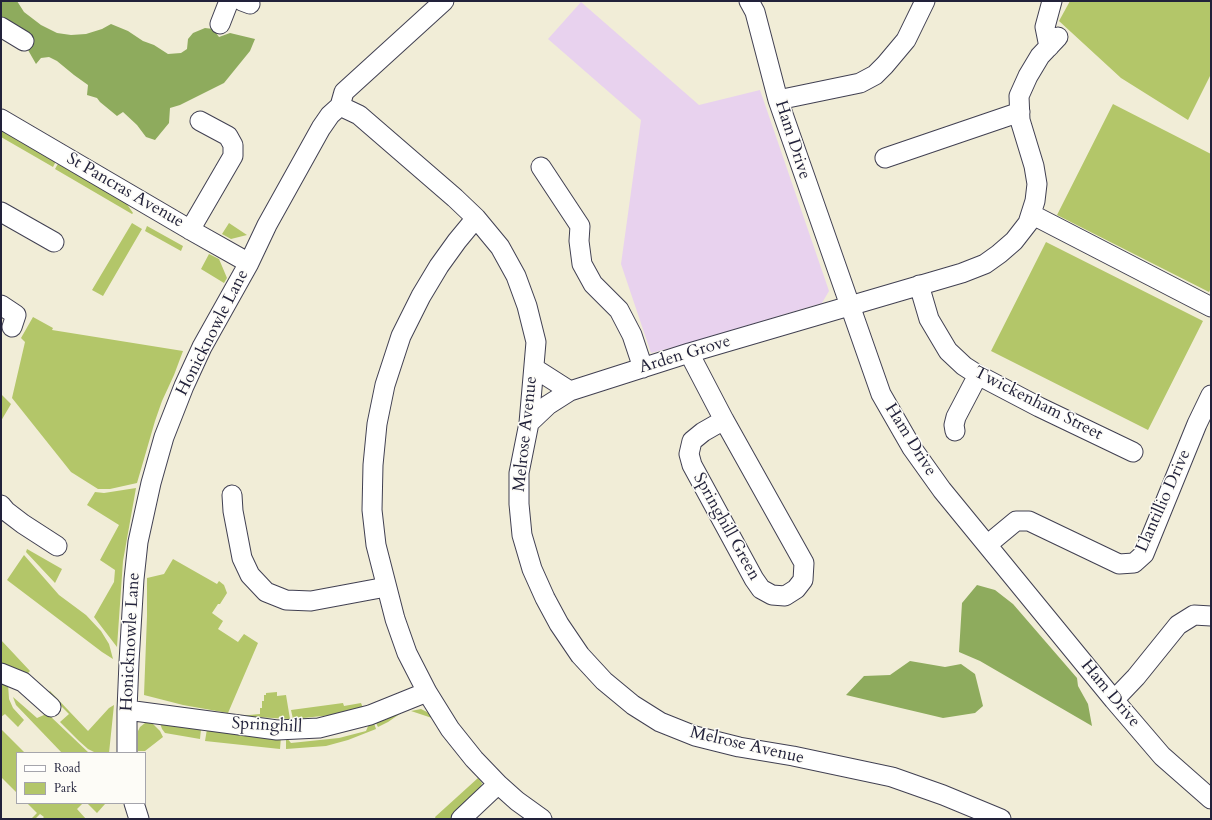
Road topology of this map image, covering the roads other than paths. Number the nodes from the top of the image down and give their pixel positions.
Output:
1 (229, 1) edge
2 (444, 1) edge
3 (749, 1) edge
4 (925, 1) edge
5 (1052, 1) edge
6 (220, 24) dead end
7 (1, 27) edge
8 (24, 41) dead end
9 (778, 100) junction
10 (340, 106) junction
11 (1020, 112) junction
12 (1, 119) edge
13 (200, 120) dead end
14 (885, 158) dead end
15 (541, 167) dead end
16 (1, 212) edge
17 (1031, 214) junction
18 (476, 218) junction
19 (190, 230) junction
20 (54, 242) dead end
21 (249, 263) junction
22 (919, 285) junction
23 (1, 305) edge
24 (849, 305) junction
25 (1211, 307) edge
26 (12, 327) dead end
27 (689, 353) junction
28 (534, 368) junction
29 (643, 368) junction
30 (978, 375) junction
31 (570, 391) junction
32 (1211, 395) edge
33 (724, 420) junction
34 (529, 423) junction
35 (955, 431) dead end
36 (1133, 452) dead end
37 (1, 505) edge
38 (228, 507) dead end
39 (987, 545) junction
40 (57, 546) dead end
41 (386, 587) junction
42 (1211, 616) edge
43 (1, 673) edge
44 (426, 692) junction
45 (1114, 700) junction
46 (51, 707) dead end
47 (126, 710) junction
48 (127, 752) edge
49 (498, 784) junction
50 (1211, 799) edge
51 (134, 804) edge
52 (140, 819) edge
53 (461, 819) edge
54 (542, 819) edge
55 (1001, 819) edge

1 - 6 street
2 - 10 street, Honicknowle Lane
3 - 9 street, Ham Drive
4 - 9 street
5 - 11 street, Arden Grove
7 - 8 street
9 - 24 street, Ham Drive
10 - 18 street, Melrose Avenue
10 - 21 street, Honicknowle Lane
11 - 14 street
11 - 17 street, Arden Grove
12 - 19 street, St Pancras Avenue
13 - 19 street
15 - 29 street
16 - 20 street
17 - 22 street, Arden Grove
17 - 25 street
18 - 28 street, Melrose Avenue
18 - 41 street
19 - 21 street, St Pancras Avenue
21 - 47 street, Honicknowle Lane
22 - 24 street, Arden Grove
22 - 30 street, Twickenham Street
23 - 26 street
24 - 27 street, Arden Grove
24 - 39 street, Ham Drive
27 - 29 street, Arden Grove
27 - 33 street, Springhill Green
28 - 31 street
28 - 34 street, Melrose Avenue
29 - 31 street, Arden Grove
30 - 35 street
30 - 36 street, Twickenham Street
31 - 34 street, Arden Grove
32 - 39 street, Llantillio Drive
33 - 33 street, Springhill Green
34 - 55 street, Melrose Avenue
37 - 40 street
38 - 41 street
39 - 45 street, Ham Drive
41 - 44 street
42 - 45 street
43 - 46 street
44 - 47 street, Springhill
44 - 49 street
45 - 50 street, Ham Drive
47 - 48 street, Honicknowle Lane
49 - 53 street
49 - 54 street
51 - 52 street

